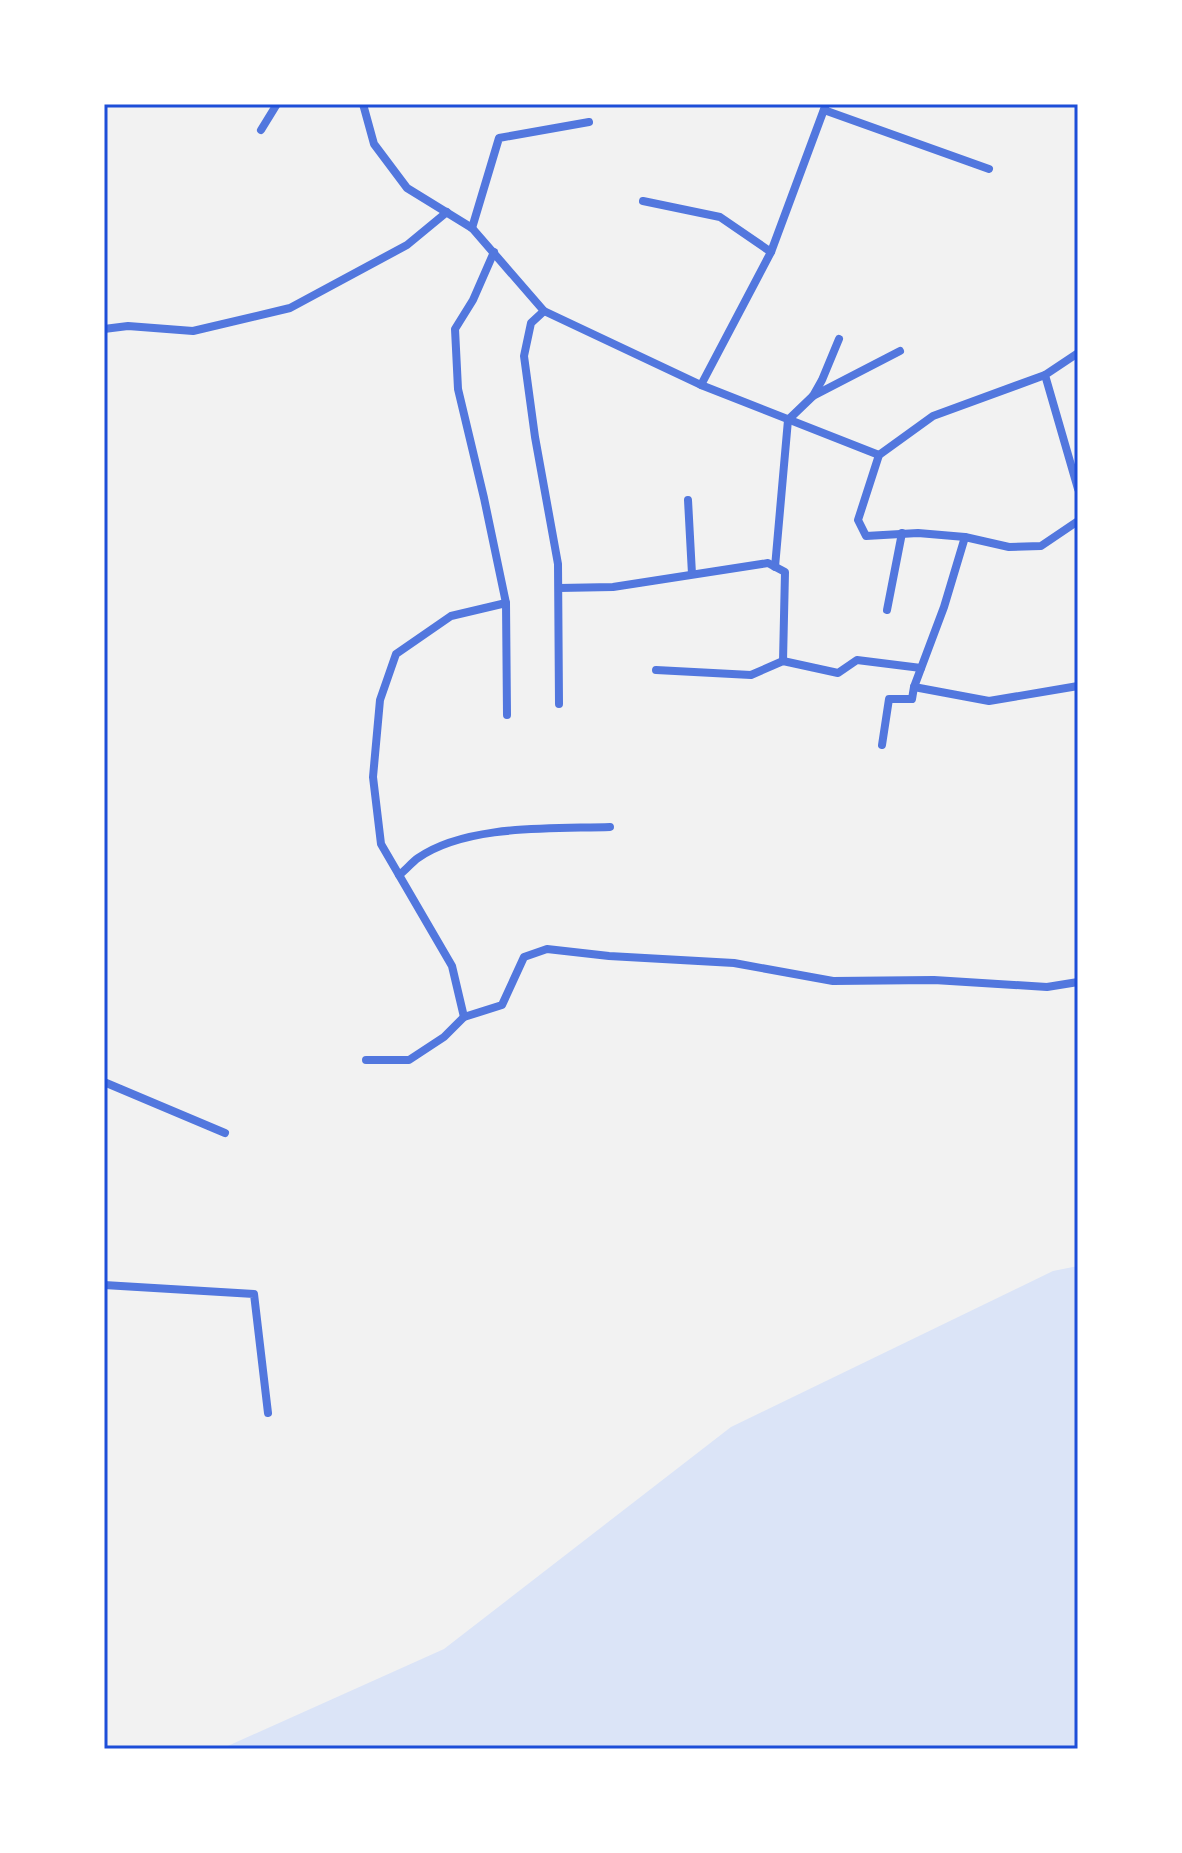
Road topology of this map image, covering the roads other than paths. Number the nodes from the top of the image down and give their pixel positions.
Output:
1 (277, 104) edge
2 (363, 104) edge
3 (825, 107) edge
4 (589, 122) dead end
5 (261, 130) dead end
6 (989, 169) dead end
7 (643, 201) dead end
8 (447, 212) junction
9 (472, 228) junction
10 (494, 252) junction
11 (771, 252) junction
12 (544, 311) junction
13 (104, 329) edge
14 (839, 339) dead end
15 (900, 351) dead end
16 (1078, 353) edge
17 (1045, 375) junction
18 (701, 385) junction
19 (813, 396) junction
20 (788, 420) junction
21 (879, 455) junction
22 (1076, 478) edge
23 (1078, 489) edge
24 (688, 500) dead end
25 (1078, 521) edge
26 (902, 533) junction
27 (965, 537) junction
28 (775, 567) junction
29 (692, 574) junction
30 (559, 588) junction
31 (506, 603) junction
32 (887, 610) dead end
33 (783, 661) junction
34 (921, 668) junction
35 (656, 670) dead end
36 (1078, 686) edge
37 (914, 687) junction
38 (559, 704) dead end
39 (507, 715) dead end
40 (882, 745) dead end
41 (610, 827) dead end
42 (399, 875) junction
43 (1078, 982) edge
44 (464, 1017) junction
45 (366, 1060) dead end
46 (104, 1082) edge
47 (225, 1133) dead end
48 (104, 1285) edge
49 (268, 1413) dead end

1 - 5 street
2 - 8 street
3 - 6 street
3 - 11 street
4 - 9 street
7 - 11 street
8 - 9 street
8 - 13 street
9 - 10 street
10 - 12 street
10 - 31 street
11 - 18 street
12 - 18 street
12 - 30 street
14 - 19 street
15 - 19 street
16 - 17 street
17 - 21 street
17 - 22 street
18 - 20 street
19 - 20 street
20 - 21 street
20 - 28 street
21 - 26 street
22 - 23 street
24 - 29 street
25 - 27 street
26 - 27 street
26 - 32 street
27 - 34 street
28 - 29 street
28 - 33 street
29 - 30 street
30 - 38 street
31 - 39 street
31 - 42 street
33 - 34 street
33 - 35 street
34 - 37 street
36 - 37 street
37 - 40 street
41 - 42 street
42 - 44 street
43 - 44 street
44 - 45 street
46 - 47 street
48 - 49 street

